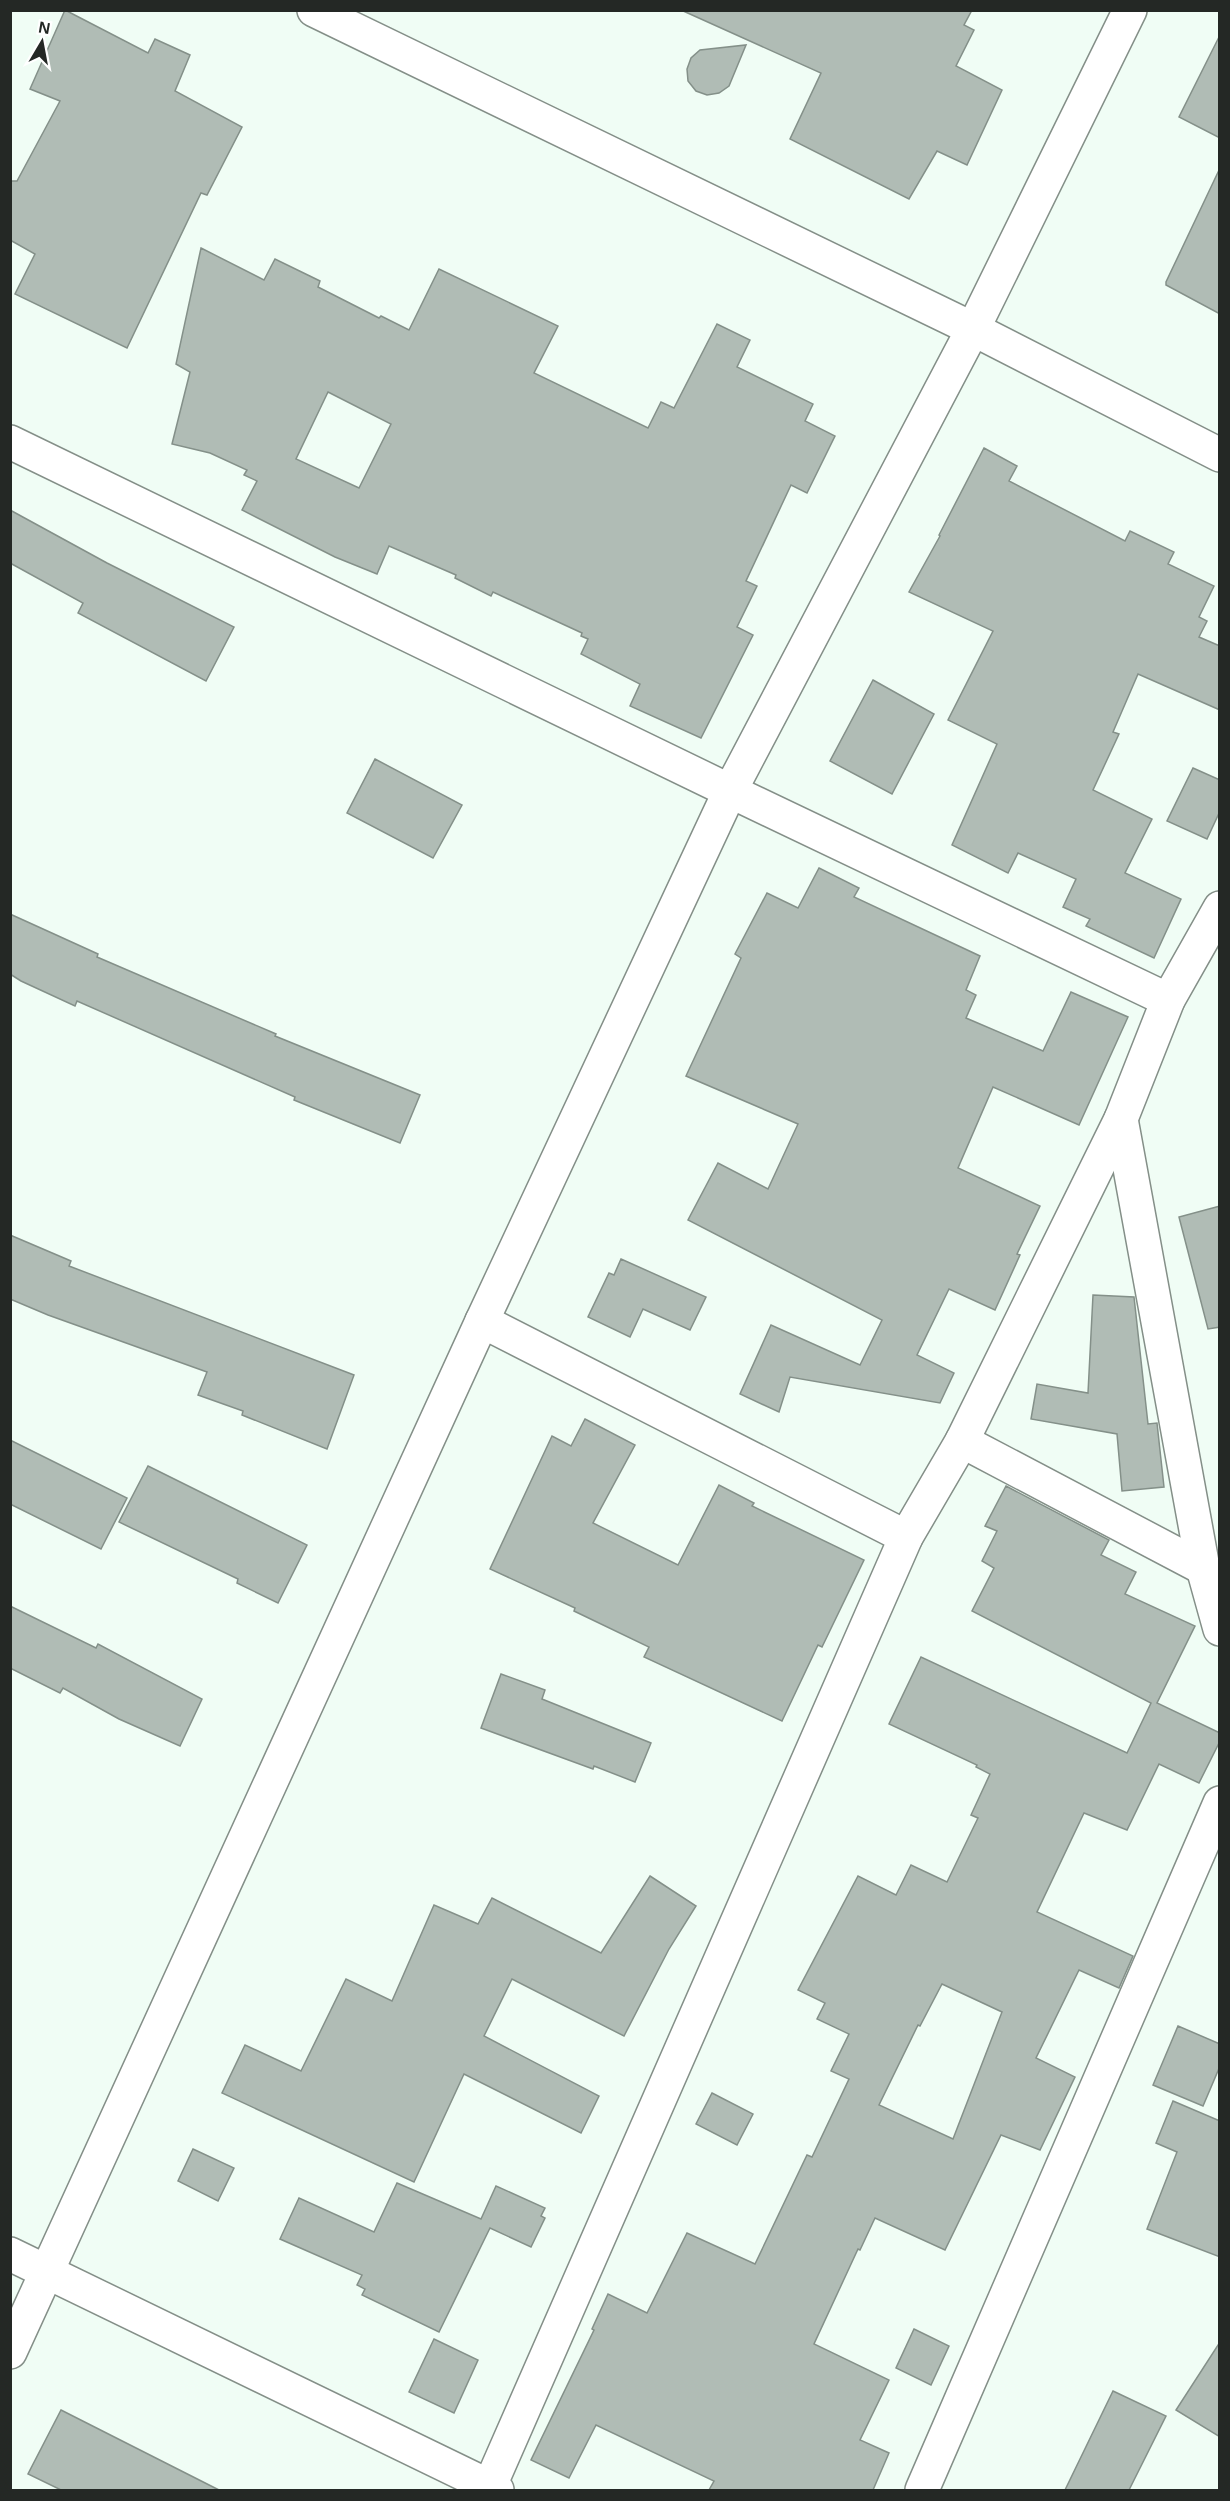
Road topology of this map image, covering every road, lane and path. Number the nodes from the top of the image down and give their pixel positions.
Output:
1 (314, 10) edge
2 (1130, 10) edge
3 (974, 329) junction
4 (10, 442) edge
5 (1220, 454) edge
6 (730, 791) junction
7 (1220, 908) edge
8 (1168, 1000) junction
9 (1121, 1119) junction
10 (482, 1321) junction
11 (962, 1441) junction
12 (906, 1538) junction
13 (1203, 1568) junction
14 (1220, 1629) edge
15 (1220, 1803) edge
16 (10, 2254) edge
17 (48, 2273) junction
18 (10, 2352) edge
19 (492, 2489) edge
20 (922, 2490) edge

1 - 3 street
2 - 3 street
3 - 5 street
3 - 6 street
4 - 6 street
6 - 8 street
6 - 10 street
7 - 8 street
8 - 9 street
9 - 11 street
9 - 13 street
10 - 12 street
10 - 17 street
11 - 12 street
11 - 13 street
12 - 19 street
13 - 14 street
15 - 20 street
16 - 17 street
17 - 18 street
17 - 19 street

